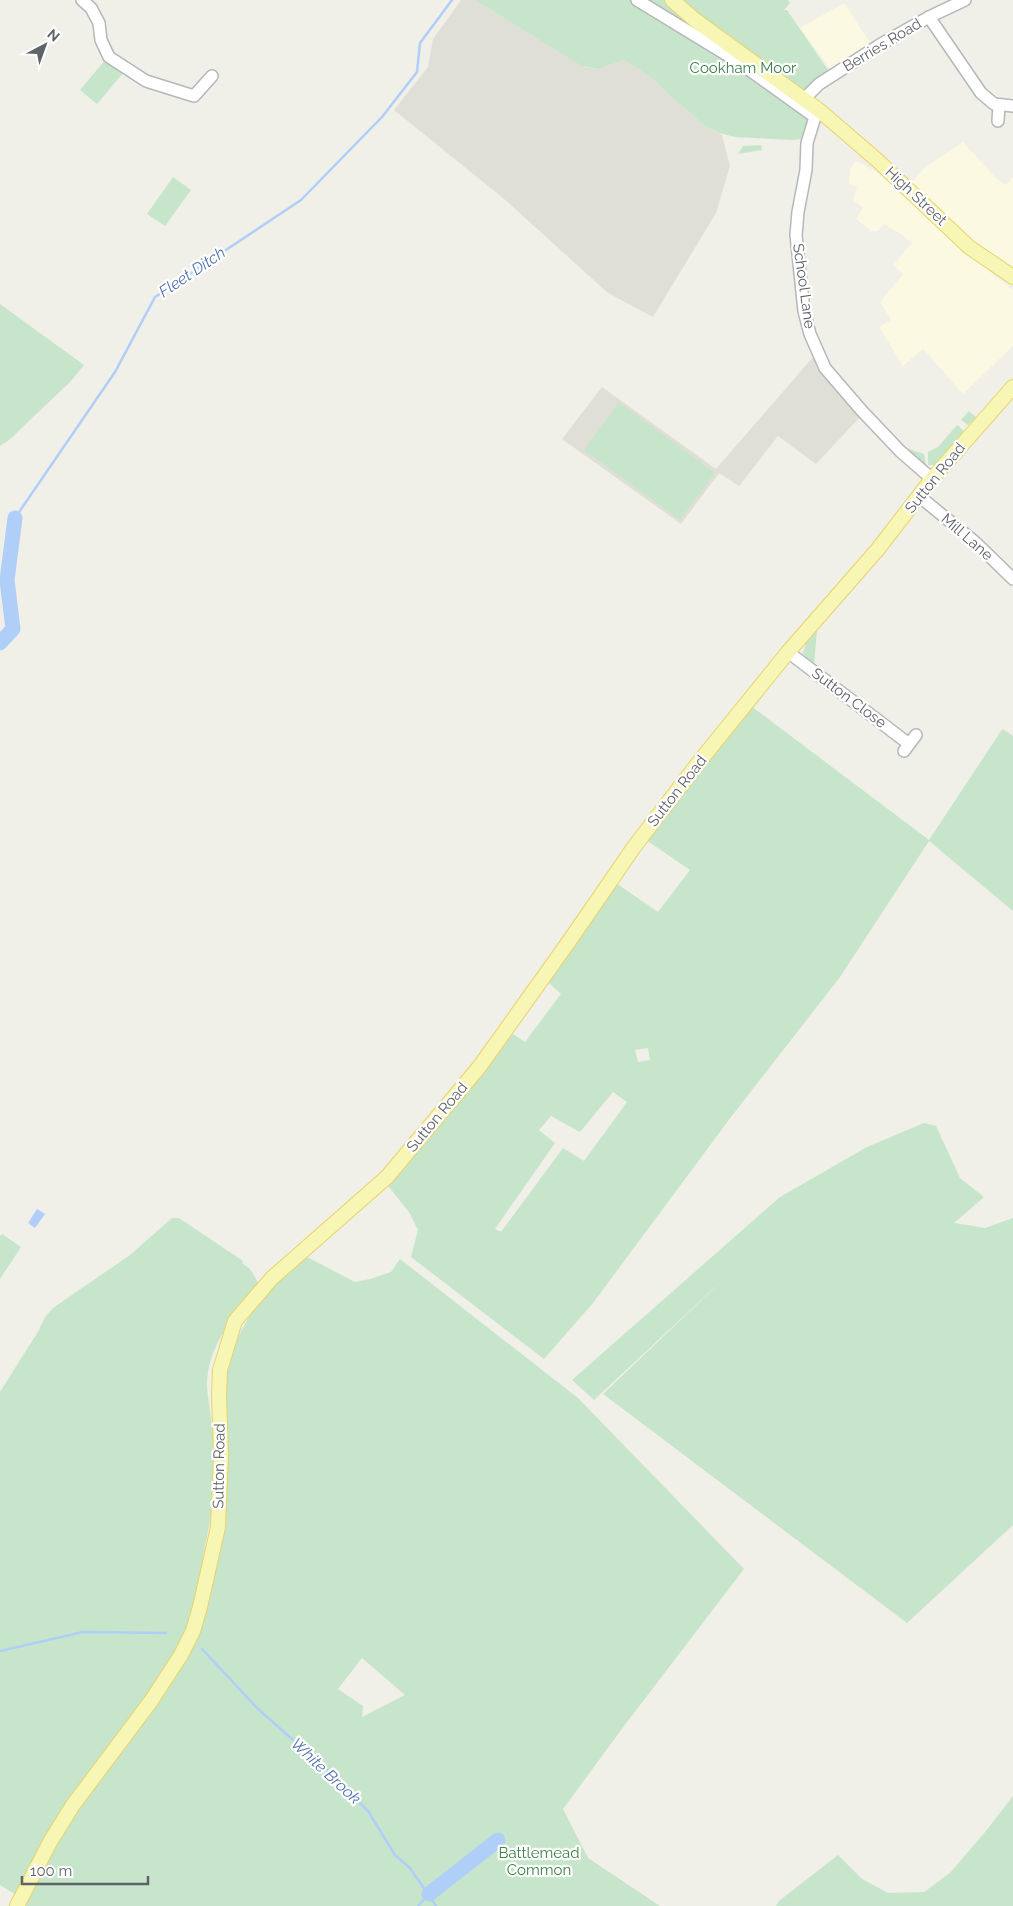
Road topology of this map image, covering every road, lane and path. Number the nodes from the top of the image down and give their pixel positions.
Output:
1 (82, 0) edge
2 (638, 0) edge
3 (672, 0) edge
4 (965, 0) edge
5 (929, 16) junction
6 (212, 76) dead end
7 (804, 98) junction
8 (999, 105) junction
9 (1013, 106) edge
10 (818, 114) junction
11 (998, 121) dead end
12 (1013, 277) edge
13 (1013, 387) edge
14 (932, 479) junction
15 (919, 496) junction
16 (1013, 579) edge
17 (788, 652) junction
18 (910, 744) dead end
19 (17, 1906) edge

1 - 6 street
2 - 10 street
3 - 7 main road, High Street
4 - 5 street, Berries Road
5 - 7 street, Berries Road
5 - 8 street
7 - 10 main road, High Street
8 - 9 street
8 - 11 street
10 - 12 main road, High Street
10 - 14 street, School Lane
13 - 14 main road, Sutton Road
14 - 15 main road, Sutton Road
15 - 16 street, Mill Lane
15 - 17 main road, Sutton Road
17 - 18 street, Sutton Close
17 - 19 main road, Sutton Road

